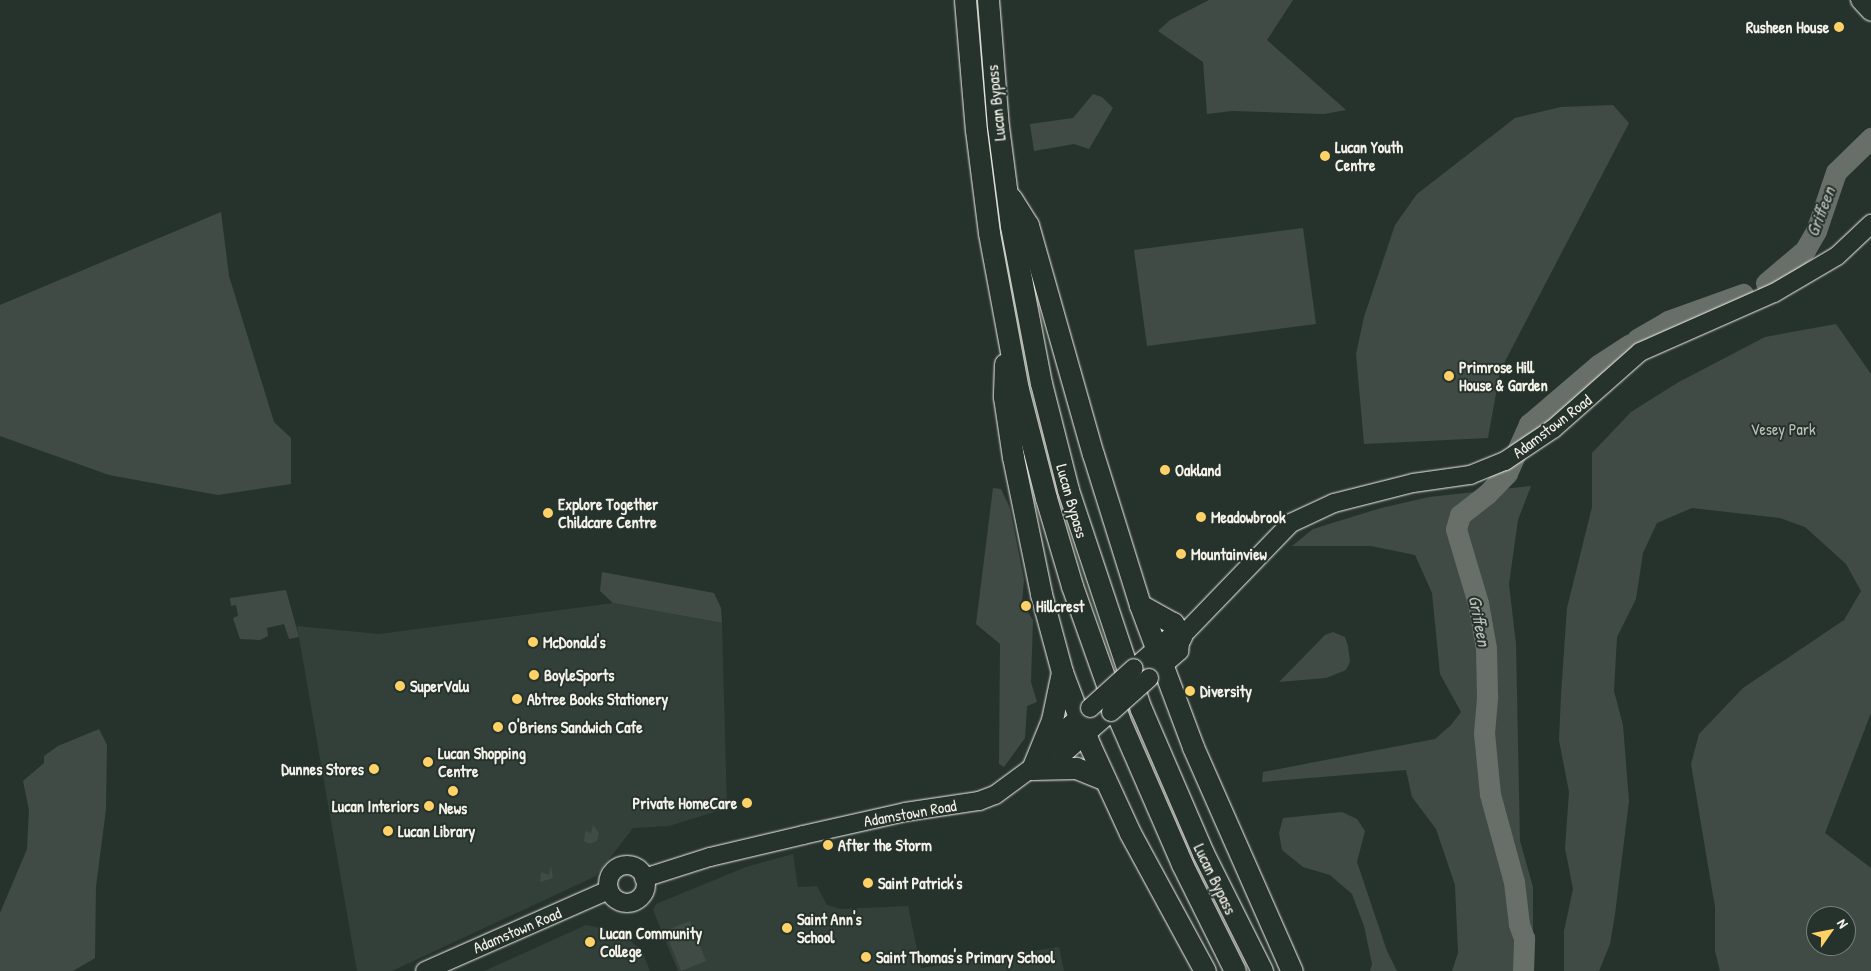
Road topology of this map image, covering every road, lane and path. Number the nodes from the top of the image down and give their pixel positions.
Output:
1 (965, 0) edge
2 (988, 0) edge
3 (1860, 0) edge
4 (1871, 12) edge
5 (1006, 189) junction
6 (1871, 224) edge
7 (1006, 332) junction
8 (1140, 605) junction
9 (1181, 637) junction
10 (1155, 660) junction
11 (1062, 672) junction
12 (1087, 721) junction
13 (1032, 769) junction
14 (1105, 780) junction
15 (644, 878) junction
16 (609, 890) junction
17 (425, 971) edge
18 (1205, 971) edge
19 (1236, 971) edge
20 (1262, 971) edge
21 (1292, 971) edge

1 - 7 highway, Lucan Bypass
2 - 5 highway, Lucan Bypass
3 - 4 main road
5 - 8 highway
5 - 20 highway, Lucan Bypass
6 - 9 main road, Adamstown Road
7 - 11 highway
7 - 19 highway, Lucan Bypass
8 - 9 highway
8 - 10 highway
9 - 10 main road, Adamstown Road
10 - 12 main road, Adamstown Road, bridge
10 - 21 highway
11 - 12 highway
11 - 13 highway
12 - 13 main road, Adamstown Road
12 - 14 highway
13 - 14 highway
13 - 15 main road, Adamstown Road
14 - 18 highway
15 - 16 main road
15 - 16 main road
16 - 17 main road, Adamstown Road

